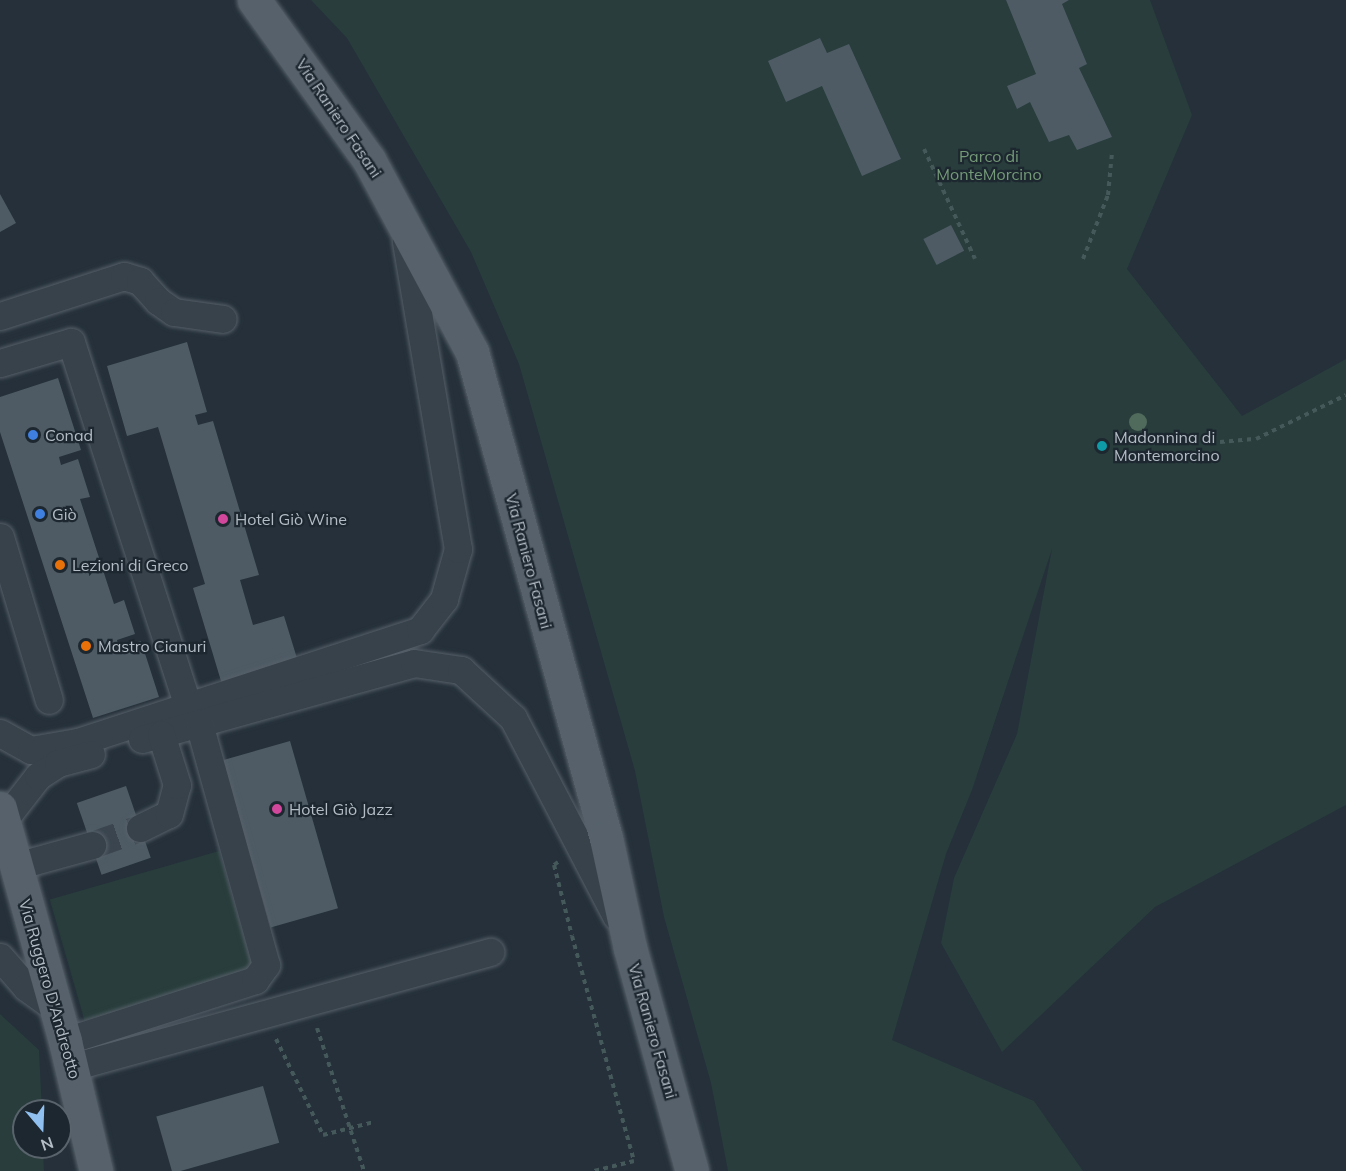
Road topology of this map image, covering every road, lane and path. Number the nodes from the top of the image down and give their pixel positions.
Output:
1 (254, 0) edge
2 (924, 149) dead end
3 (1112, 153) dead end
4 (402, 216) junction
5 (975, 259) dead end
6 (1083, 259) dead end
7 (0, 316) edge
8 (223, 319) dead end
9 (0, 363) edge
10 (1346, 395) edge
11 (1220, 442) dead end
12 (0, 537) edge
13 (49, 700) dead end
14 (0, 709) edge
15 (193, 715) junction
16 (161, 734) junction
17 (5, 737) edge
18 (2, 814) edge
19 (140, 828) tunnel mouth
20 (92, 845) tunnel mouth
21 (581, 848) junction
22 (16, 866) junction
23 (630, 948) junction
24 (490, 951) dead end
25 (0, 957) edge
26 (308, 1002) junction
27 (56, 1008) junction
28 (264, 1014) junction
29 (69, 1054) junction
30 (374, 1122) dead end
31 (96, 1171) edge
32 (364, 1171) edge
33 (594, 1171) edge
34 (692, 1171) edge

1 - 4 main road, Via Raniero Fasani
2 - 5 path
3 - 6 path
4 - 15 street
4 - 23 main road, Via Raniero Fasani
7 - 8 street
9 - 15 street
10 - 11 path
12 - 13 street
14 - 17 street
15 - 16 street
15 - 17 street
15 - 21 street
15 - 29 street
16 - 18 street
16 - 19 street
18 - 22 main road, Via Ruggero D'Andreotto
20 - 22 street
21 - 23 street
21 - 33 path
22 - 27 main road, Via Ruggero D'Andreotto
23 - 34 main road, Via Raniero Fasani
24 - 26 street
25 - 27 street
26 - 28 street
26 - 32 path
27 - 29 main road, Via Ruggero D'Andreotto
28 - 29 street
28 - 30 path, bridge
29 - 31 main road, Via Ruggero D'Andreotto

